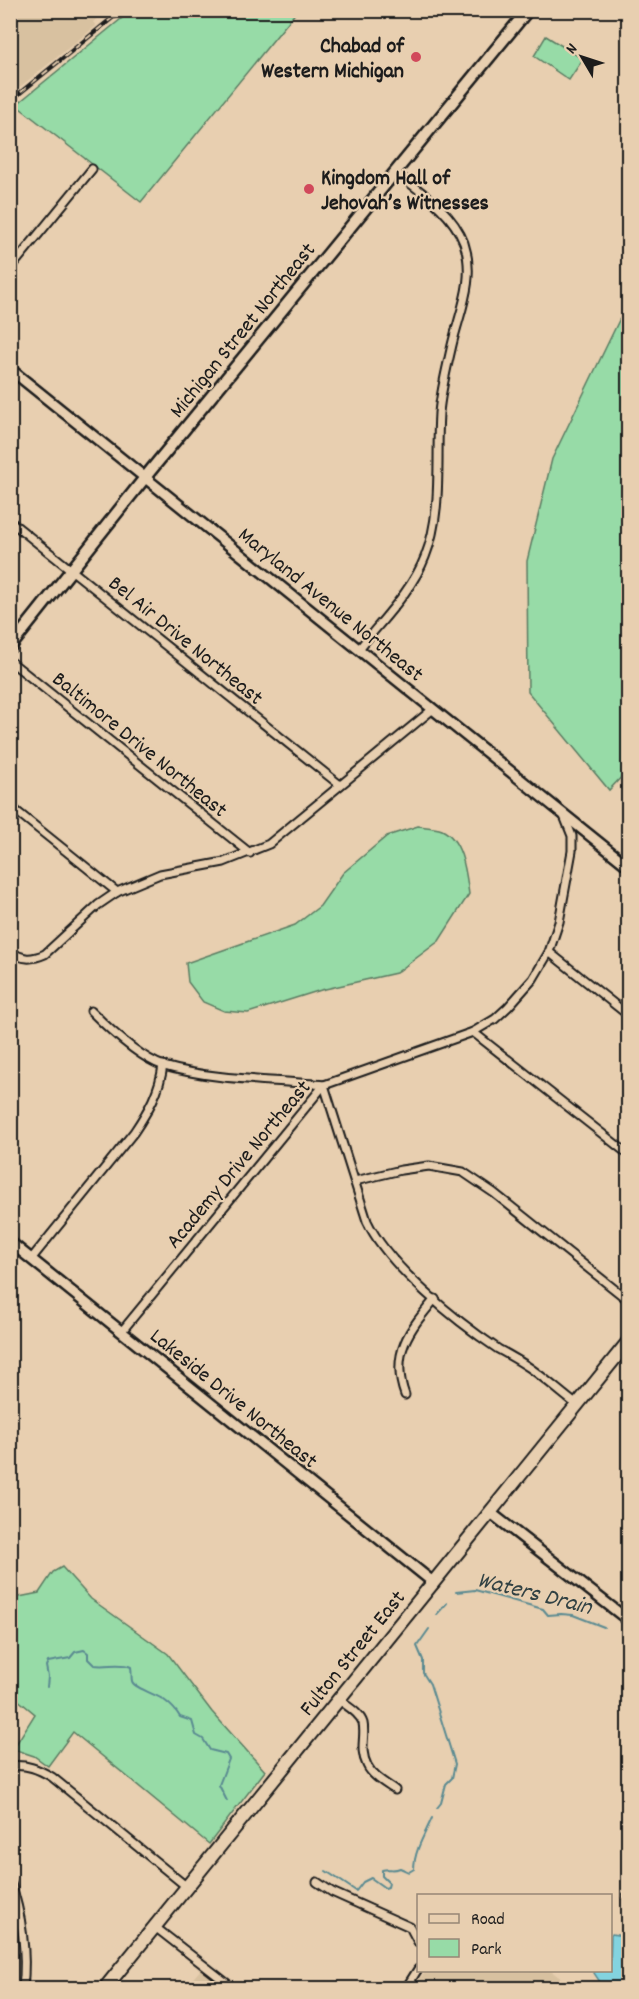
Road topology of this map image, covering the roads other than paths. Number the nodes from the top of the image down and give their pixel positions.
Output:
1 (528, 10) edge
2 (92, 169) dead end
3 (395, 172) junction
4 (10, 269) edge
5 (10, 369) edge
6 (145, 478) junction
7 (10, 521) edge
8 (72, 570) junction
9 (10, 647) edge
10 (358, 649) junction
11 (10, 661) edge
12 (433, 709) junction
13 (340, 785) junction
14 (10, 806) edge
15 (563, 815) junction
16 (250, 853) junction
17 (628, 866) edge
18 (117, 892) junction
19 (10, 951) edge
20 (549, 952) junction
21 (91, 1011) dead end
22 (628, 1015) edge
23 (473, 1032) junction
24 (163, 1065) junction
25 (324, 1085) junction
26 (628, 1154) edge
27 (355, 1181) junction
28 (10, 1242) edge
29 (32, 1258) junction
30 (435, 1299) junction
31 (628, 1300) edge
32 (122, 1331) junction
33 (628, 1342) edge
34 (405, 1395) dead end
35 (577, 1406) junction
36 (490, 1513) junction
37 (435, 1583) junction
38 (628, 1620) edge
39 (339, 1700) junction
40 (10, 1766) edge
41 (395, 1790) dead end
42 (317, 1882) dead end
43 (11, 1884) edge
44 (187, 1887) junction
45 (155, 1927) junction
46 (417, 1940) edge
47 (417, 1971) edge
48 (23, 1989) edge
49 (105, 1989) edge
50 (233, 1989) edge
51 (406, 1989) edge

1 - 3 main road, Michigan Street Northeast
2 - 4 street
3 - 6 main road, Michigan Street Northeast
3 - 10 street
5 - 6 street, Maryland Avenue Northeast
6 - 8 main road, Michigan Street Northeast
6 - 10 street, Maryland Avenue Northeast
7 - 8 street, Bel Air Drive Northeast
8 - 9 main road, Michigan Street Northeast
8 - 13 street, Bel Air Drive Northeast
10 - 12 street, Maryland Avenue Northeast
11 - 16 street, Baltimore Drive Northeast
12 - 13 street
12 - 15 street, Maryland Avenue Northeast
13 - 16 street
14 - 18 street
15 - 17 street, Maryland Avenue Northeast
15 - 20 street, Academy Drive Northeast
16 - 18 street
18 - 19 street
20 - 22 street
20 - 23 street, Academy Drive Northeast
21 - 24 street
23 - 25 street, Academy Drive Northeast
23 - 26 street
24 - 25 street
24 - 29 street
25 - 27 street
25 - 32 street, Academy Drive Northeast
27 - 30 street
27 - 31 street
28 - 29 street, Lakeside Drive Northeast
29 - 32 street, Lakeside Drive Northeast
30 - 34 street
30 - 35 street
32 - 37 street, Lakeside Drive Northeast
33 - 35 main road, Fulton Street East
35 - 36 main road, Fulton Street East
36 - 37 main road, Fulton Street East
36 - 38 street
37 - 39 main road, Fulton Street East
39 - 41 street
39 - 44 main road, Fulton Street East
40 - 44 street
42 - 46 street
43 - 48 street
44 - 45 main road, Fulton Street East
45 - 49 main road, Fulton Street East
45 - 50 street
47 - 51 street

